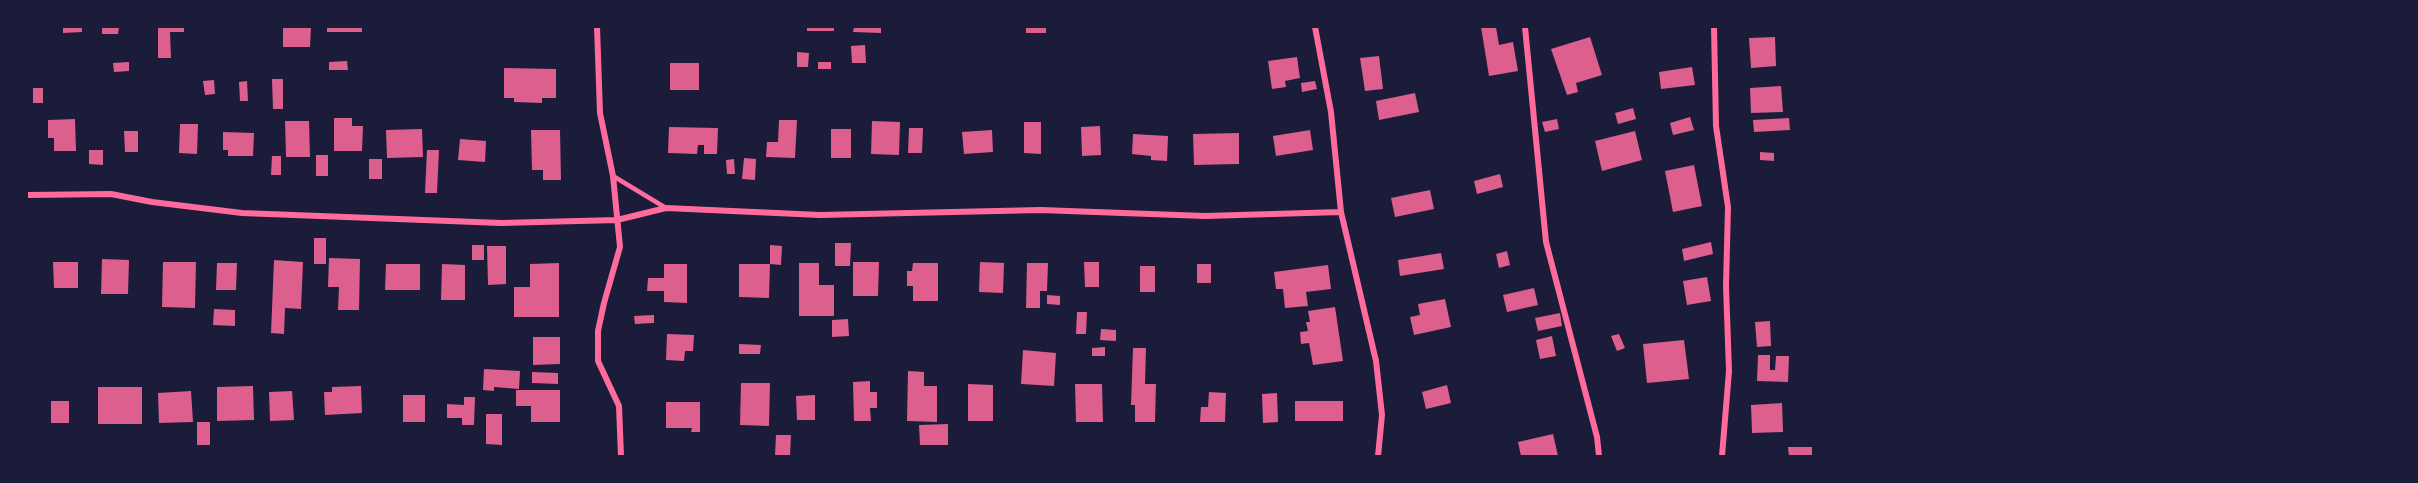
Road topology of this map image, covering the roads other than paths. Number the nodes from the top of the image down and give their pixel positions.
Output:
1 (597, 27) edge
2 (1315, 27) edge
3 (1525, 27) edge
4 (1714, 27) edge
5 (613, 176) junction
6 (27, 195) edge
7 (666, 208) junction
8 (1341, 212) junction
9 (617, 220) junction
10 (621, 456) edge
11 (1378, 456) edge
12 (1599, 456) edge
13 (1722, 456) edge

1 - 5 street
2 - 8 street
3 - 12 street
4 - 13 street
5 - 7 lane
5 - 9 street
6 - 9 street
7 - 8 street
7 - 9 street
8 - 11 street
9 - 10 street

